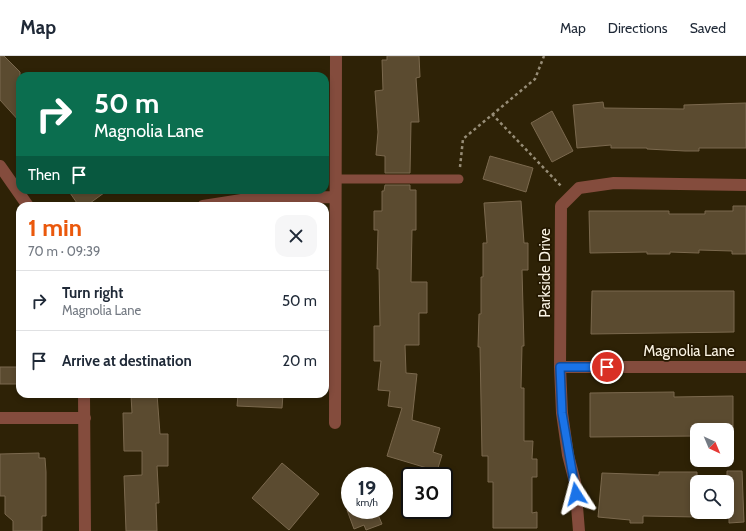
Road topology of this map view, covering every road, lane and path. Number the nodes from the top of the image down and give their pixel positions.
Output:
1 (336, 56) edge
2 (544, 56) edge
3 (492, 114) junction
4 (0, 166) edge
5 (335, 179) junction
6 (459, 180) joint
7 (746, 185) edge
8 (16, 189) edge
9 (571, 196) junction
10 (336, 197) junction
11 (229, 202) edge
12 (560, 367) junction
13 (746, 367) edge
14 (84, 398) edge
15 (0, 418) edge
16 (85, 418) junction
17 (335, 423) dead end
18 (85, 531) edge
19 (579, 531) edge

1 - 5 street
2 - 3 path
3 - 6 path
3 - 9 path
4 - 8 street
5 - 6 lane
5 - 10 street
7 - 9 street, Parkside Drive
9 - 12 street, Parkside Drive
10 - 11 street
10 - 17 street
12 - 13 street, Magnolia Lane
12 - 19 street, Parkside Drive
14 - 16 street
15 - 16 street
16 - 18 street

